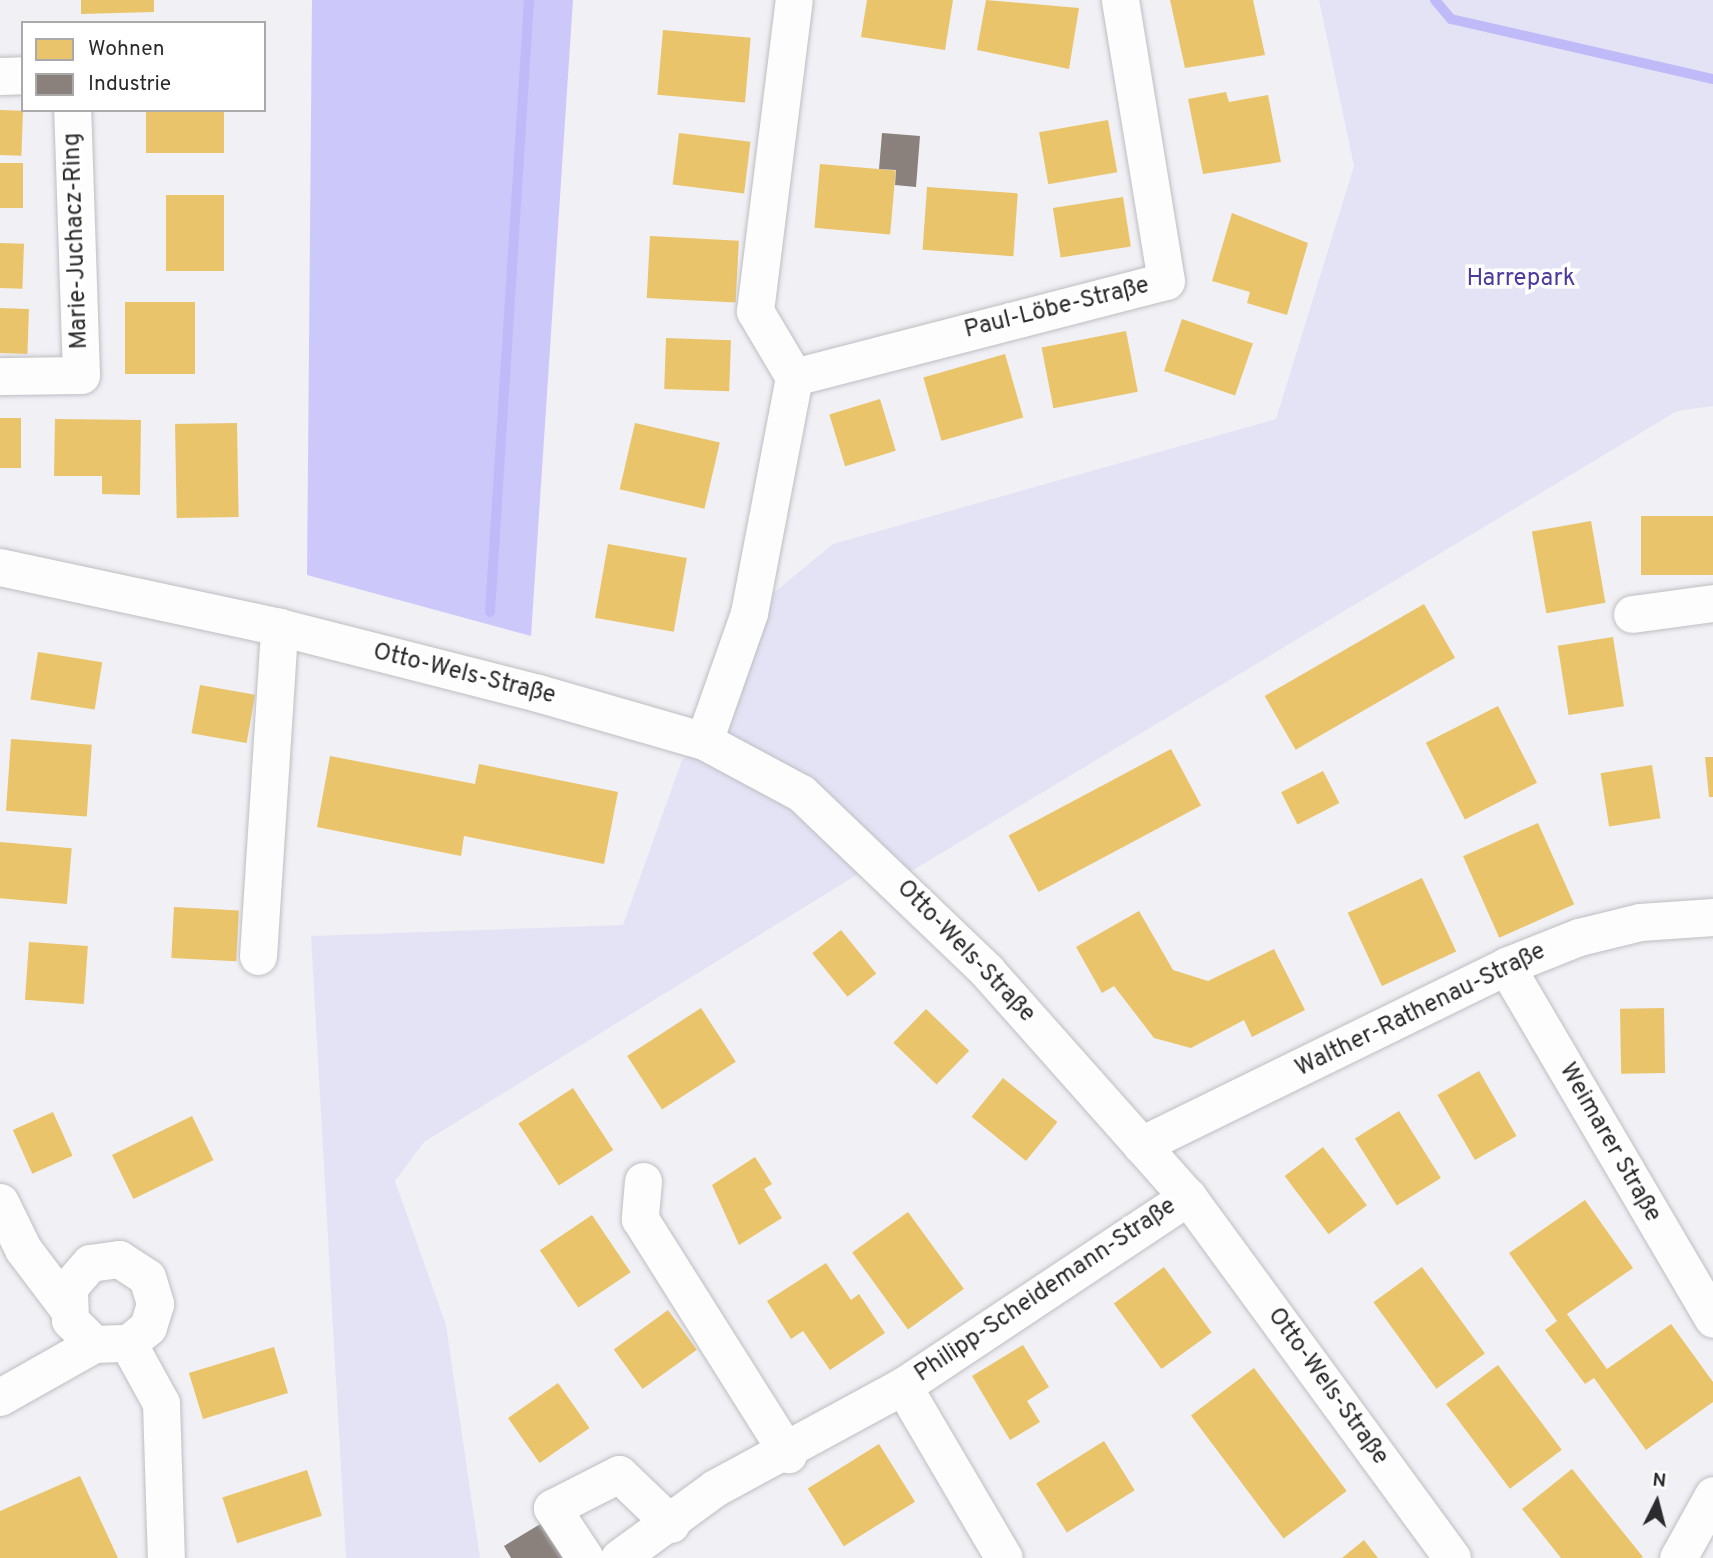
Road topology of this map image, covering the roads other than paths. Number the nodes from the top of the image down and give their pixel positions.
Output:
1 (794, 0) edge
2 (1120, 0) edge
3 (21, 75) edge
4 (0, 76) edge
5 (72, 112) edge
6 (0, 376) edge
7 (793, 377) junction
8 (0, 568) edge
9 (1713, 603) edge
10 (1632, 614) dead end
11 (279, 627) junction
12 (704, 741) junction
13 (1713, 918) edge
14 (258, 956) dead end
15 (1506, 966) junction
16 (1141, 1145) junction
17 (643, 1181) dead end
18 (1188, 1197) junction
19 (0, 1202) edge
20 (69, 1310) junction
21 (1713, 1319) edge
22 (111, 1343) junction
23 (903, 1386) junction
24 (0, 1397) edge
25 (788, 1454) junction
26 (1713, 1495) edge
27 (671, 1524) junction
28 (166, 1558) edge
29 (585, 1558) edge
30 (619, 1558) edge
31 (1004, 1558) edge
32 (1452, 1558) edge
33 (1678, 1558) edge

1 - 7 street
2 - 7 street, Paul-Löbe-Straße
3 - 4 street
5 - 6 street, Marie-Juchacz-Ring
7 - 12 street
8 - 11 street, Otto-Wels-Straße
9 - 10 street
11 - 12 street, Otto-Wels-Straße
11 - 14 street
12 - 16 street, Otto-Wels-Straße
13 - 15 street, Walther-Rathenau-Straße
15 - 16 street, Walther-Rathenau-Straße
15 - 21 street, Weimarer Straße
16 - 18 street, Otto-Wels-Straße
17 - 25 street
18 - 23 street, Philipp-Scheidemann-Straße
18 - 32 street, Otto-Wels-Straße
19 - 20 street
20 - 22 street
20 - 22 street
22 - 24 street
22 - 28 street
23 - 25 street, Philipp-Scheidemann-Straße
23 - 31 street, Philipp-Scheidemann-Straße
25 - 27 street, Philipp-Scheidemann-Straße
26 - 33 street
27 - 29 street
27 - 30 street, Philipp-Scheidemann-Straße

